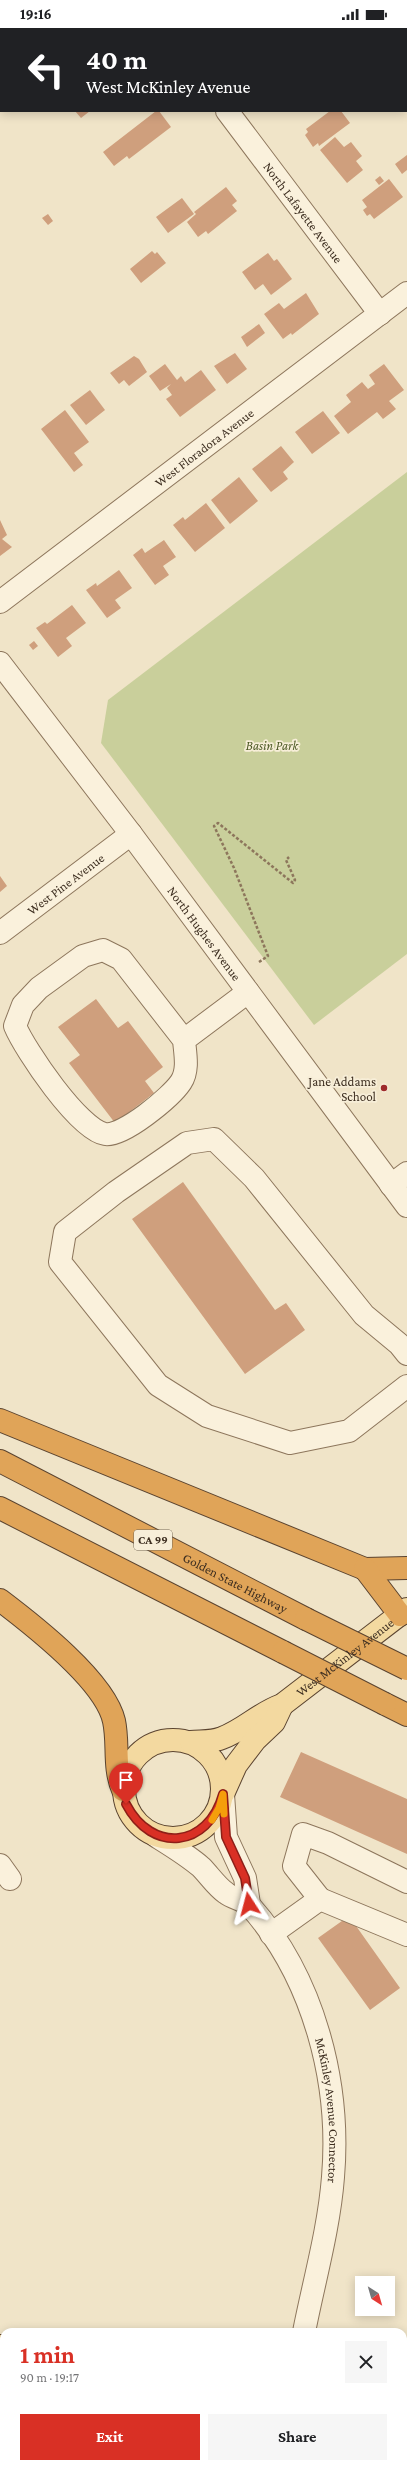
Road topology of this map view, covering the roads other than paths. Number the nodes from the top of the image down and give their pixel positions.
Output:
1 (227, 112) edge
2 (407, 293) edge
3 (380, 314) junction
4 (0, 602) edge
5 (0, 663) edge
6 (131, 834) junction
7 (0, 933) edge
8 (248, 992) junction
9 (184, 1040) junction
10 (399, 1179) edge
11 (407, 1206) edge
12 (407, 1354) edge
13 (407, 1386) edge
14 (0, 1420) edge
15 (0, 1461) edge
16 (0, 1508) edge
17 (407, 1568) edge
18 (365, 1569) junction
19 (0, 1600) edge
20 (404, 1612) edge
21 (407, 1669) edge
22 (282, 1705) junction
23 (407, 1715) edge
24 (191, 1742) junction
25 (123, 1790) junction
26 (223, 1794) junction
27 (156, 1836) junction
28 (407, 1882) edge
29 (320, 1899) junction
30 (249, 1904) junction
31 (271, 1934) junction
32 (407, 1935) edge
33 (305, 2328) edge

1 - 3 street, North Lafayette Avenue
2 - 3 street, West Floradora Avenue
3 - 4 street, West Floradora Avenue
5 - 6 street, North Hughes Avenue
6 - 7 street, West Pine Avenue
6 - 8 street, North Hughes Avenue
8 - 9 street
8 - 10 street, North Hughes Avenue
9 - 9 street
10 - 11 street, North Hughes Avenue
12 - 13 street
14 - 18 highway
15 - 21 highway, Golden State Highway / CA 99, bridge
16 - 23 highway, bridge
17 - 18 highway
18 - 20 highway
19 - 25 highway
20 - 22 main road, West McKinley Avenue
22 - 24 main road, West McKinley Avenue
22 - 26 main road, West McKinley Avenue
24 - 25 main road, West McKinley Avenue
24 - 26 main road, West McKinley Avenue
25 - 27 main road, West McKinley Avenue
26 - 27 main road, West McKinley Avenue
26 - 30 street, McKinley Avenue Connector
27 - 30 street, McKinley Avenue Connector
28 - 29 street
29 - 31 street
29 - 32 street
30 - 31 street, McKinley Avenue Connector
31 - 33 street, McKinley Avenue Connector

